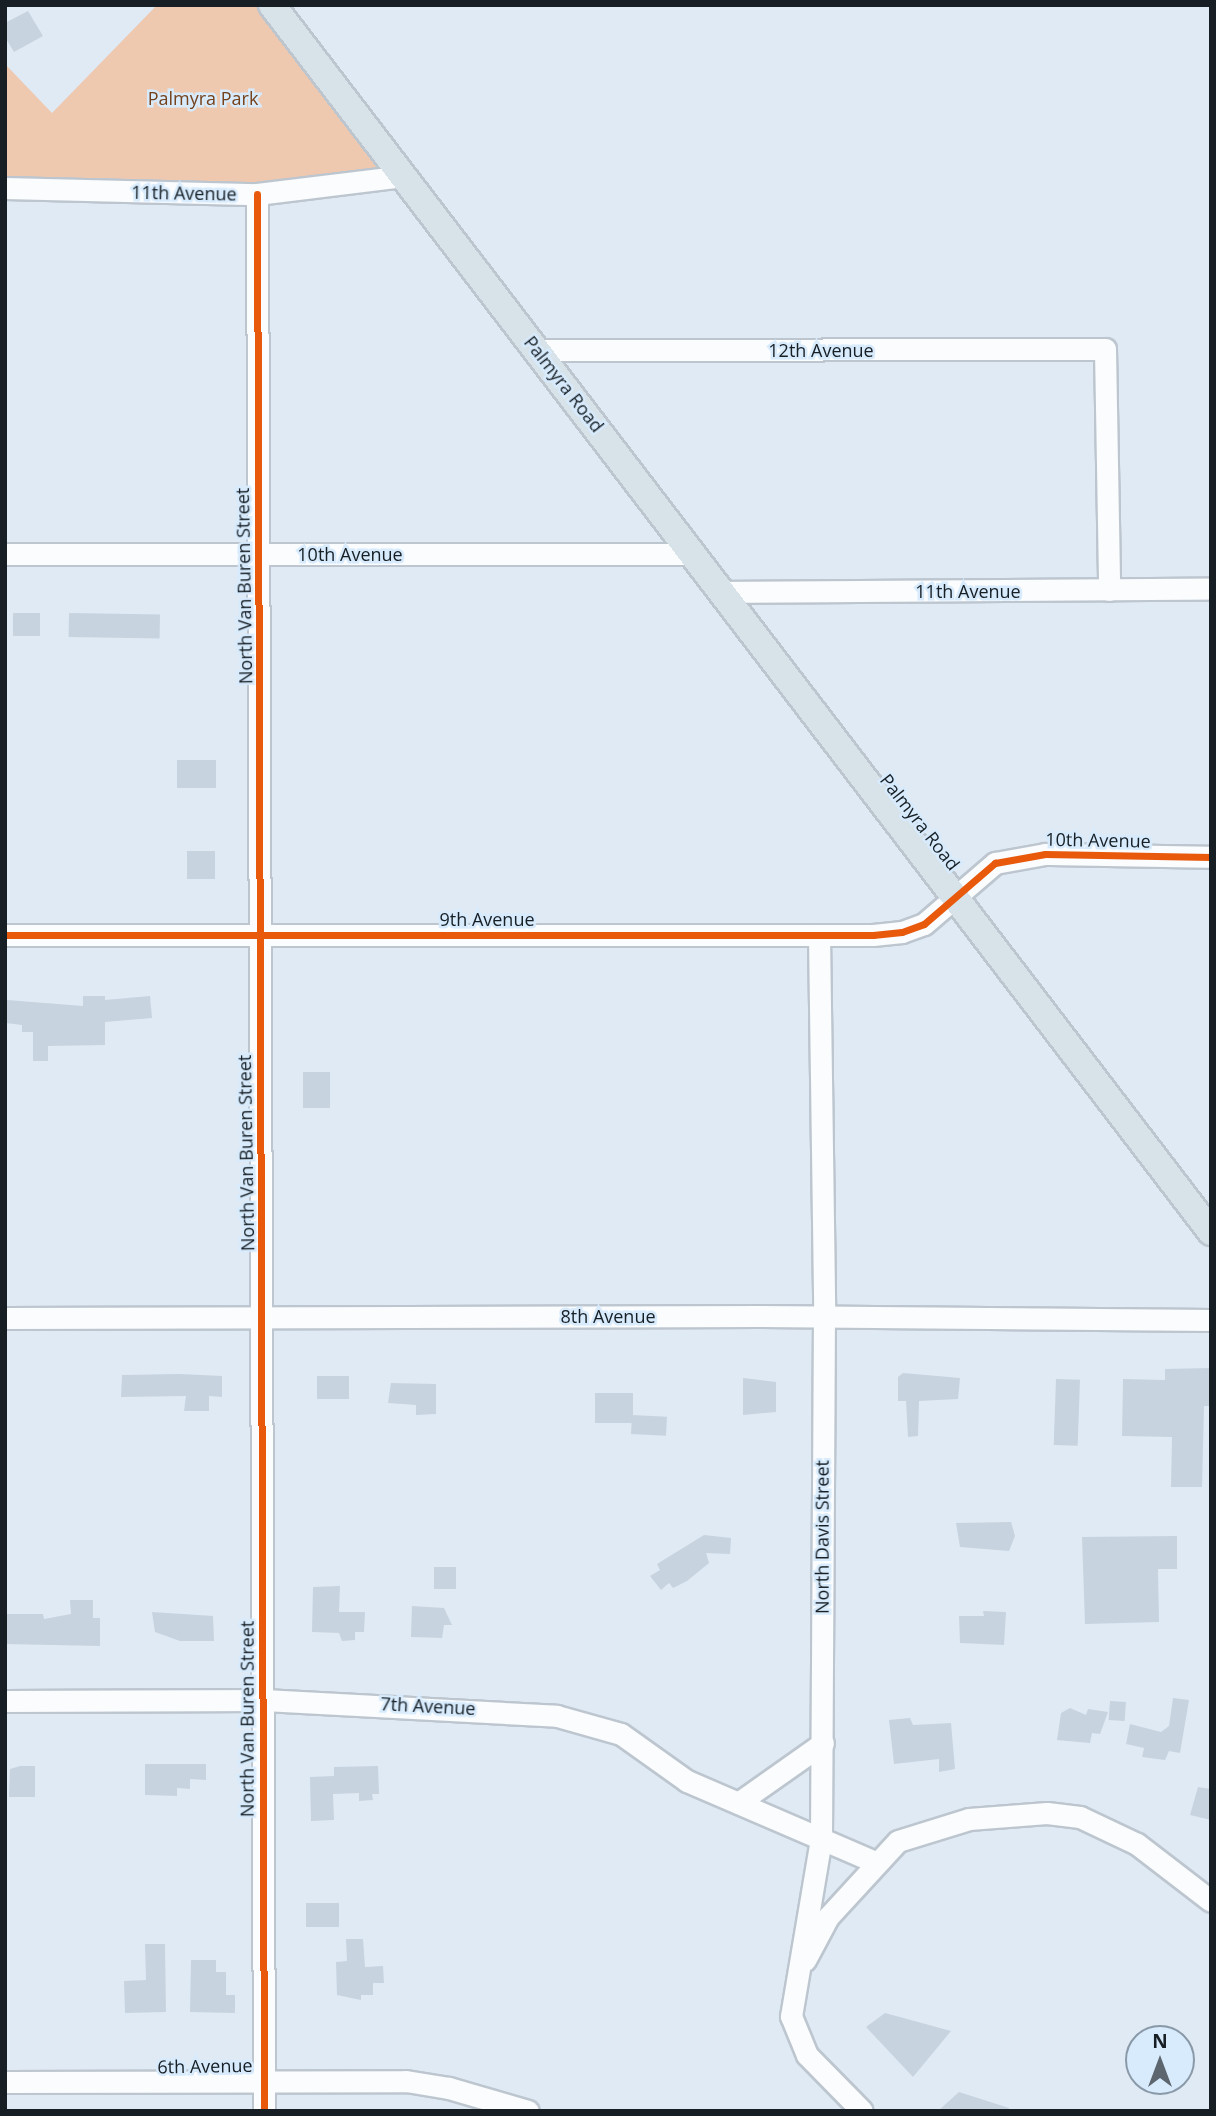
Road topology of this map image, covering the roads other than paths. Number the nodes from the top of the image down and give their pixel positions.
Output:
1 (272, 5) edge
2 (403, 176) junction
3 (5, 188) edge
4 (257, 194) junction
5 (537, 349) junction
6 (5, 554) edge
7 (260, 554) junction
8 (695, 554) junction
9 (1211, 589) edge
10 (1109, 590) junction
11 (725, 592) junction
12 (1211, 857) edge
13 (958, 898) junction
14 (5, 935) edge
15 (819, 935) junction
16 (260, 936) junction
17 (1211, 1232) edge
18 (264, 1316) junction
19 (824, 1316) junction
20 (5, 1318) edge
21 (1211, 1320) edge
22 (264, 1700) junction
23 (5, 1701) edge
24 (823, 1743) junction
25 (738, 1803) junction
26 (821, 1839) junction
27 (877, 1863) junction
28 (1211, 1901) edge
29 (794, 1982) junction
30 (264, 2081) junction
31 (5, 2082) edge
32 (264, 2111) edge
33 (528, 2111) edge
34 (862, 2111) edge

1 - 2 main road, Palmyra Road
2 - 4 street, 11th Avenue
2 - 5 main road, Palmyra Road
3 - 4 street, 11th Avenue
4 - 7 street, North Van Buren Street
5 - 8 main road, Palmyra Road
5 - 10 street, 12th Avenue
6 - 7 street, 10th Avenue
7 - 8 street, 10th Avenue
7 - 16 street, North Van Buren Street
8 - 11 main road, Palmyra Road
9 - 10 street, 11th Avenue
10 - 11 street, 11th Avenue
11 - 13 main road, Palmyra Road
12 - 13 street, 10th Avenue
13 - 15 street, 9th Avenue
13 - 17 main road, Palmyra Road
14 - 16 street, 9th Avenue
15 - 16 street, 9th Avenue
15 - 19 street, North Davis Street
16 - 18 street, North Van Buren Street
18 - 19 street, 8th Avenue
18 - 20 street, 8th Avenue
18 - 22 street, North Van Buren Street
19 - 21 street, 8th Avenue
19 - 24 street, North Davis Street
22 - 23 street, 7th Avenue
22 - 25 street, 7th Avenue
22 - 30 street, North Van Buren Street
24 - 25 street
24 - 26 street, North Davis Street
25 - 26 street, 7th Avenue
26 - 27 street, 7th Avenue
26 - 29 street, North Davis Street
27 - 28 street
27 - 29 street
29 - 34 street, North Davis Street
30 - 31 street, 6th Avenue
30 - 32 street, North Van Buren Street
30 - 33 street, 6th Avenue

